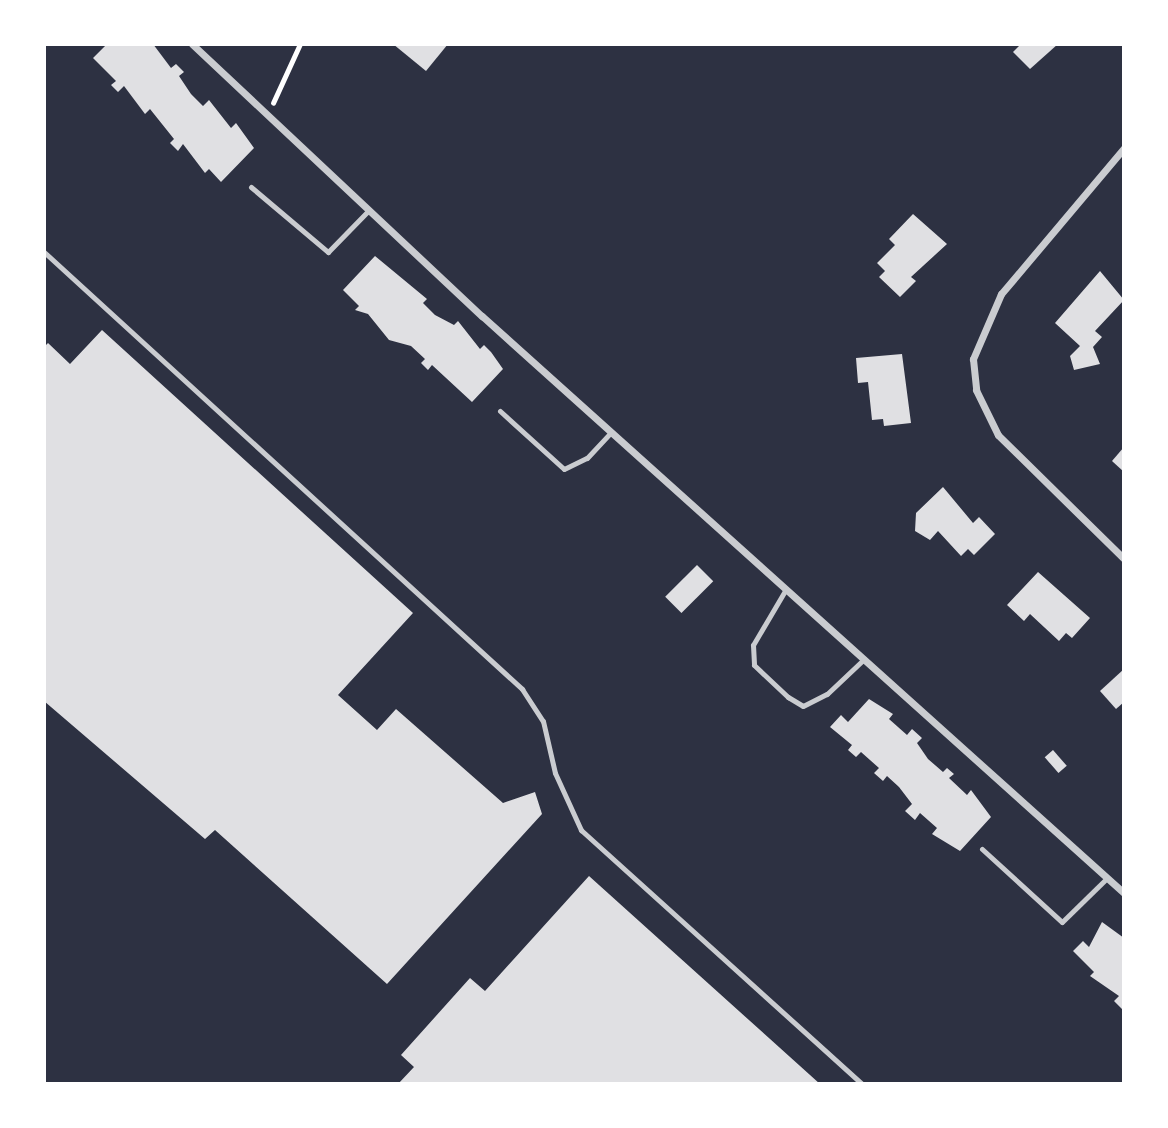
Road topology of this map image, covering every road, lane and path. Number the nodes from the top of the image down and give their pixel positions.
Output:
1 (192, 44) edge
2 (300, 44) edge
3 (266, 113) junction
4 (1124, 148) edge
5 (251, 187) dead end
6 (369, 210) junction
7 (44, 252) edge
8 (500, 411) dead end
9 (611, 432) junction
10 (1124, 559) edge
11 (786, 589) junction
12 (864, 659) junction
13 (982, 849) dead end
14 (1107, 878) junction
15 (1124, 893) edge
16 (862, 1084) edge

1 - 3 street
2 - 3 path
3 - 6 street
4 - 10 street
5 - 6 lane
6 - 9 street
7 - 16 lane
8 - 9 lane
9 - 11 street
11 - 12 street
11 - 12 lane
12 - 14 street
13 - 14 lane
14 - 15 street

